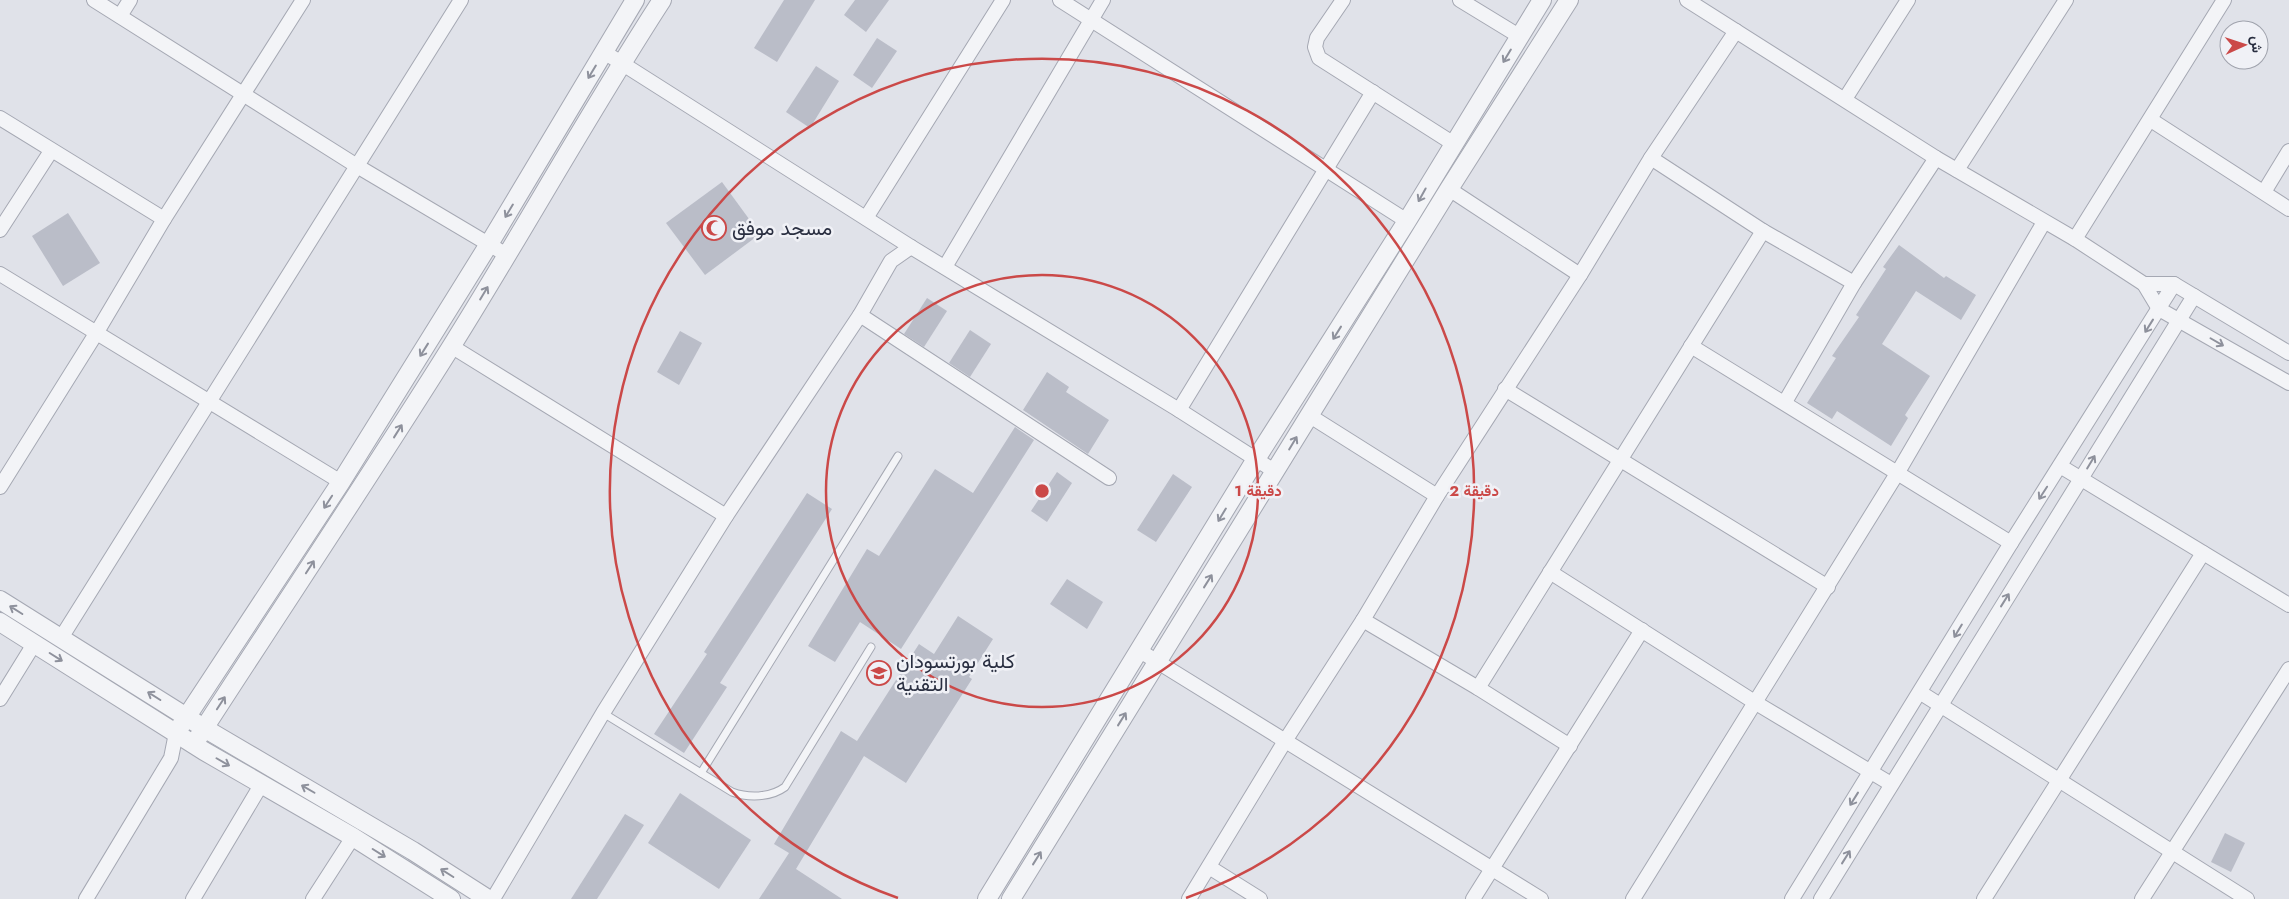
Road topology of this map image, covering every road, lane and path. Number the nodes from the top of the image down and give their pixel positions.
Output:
1 (94, 0) edge
2 (130, 0) edge
3 (303, 0) edge
4 (461, 0) edge
5 (635, 0) edge
6 (662, 0) edge
7 (1003, 0) edge
8 (1060, 0) edge
9 (1103, 0) edge
10 (1343, 0) edge
11 (1460, 0) edge
12 (1542, 0) edge
13 (1569, 0) edge
14 (1687, 0) edge
15 (1908, 0) edge
16 (2066, 0) edge
17 (2224, 0) edge
18 (120, 16) junction
19 (1092, 19) junction
20 (1736, 31) junction
21 (1519, 36) junction
22 (604, 52) junction
23 (620, 64) junction
24 (1373, 92) junction
25 (244, 94) junction
26 (1846, 99) junction
27 (0, 118) edge
28 (2152, 120) junction
29 (1454, 144) junction
30 (51, 151) junction
31 (2289, 151) edge
32 (1651, 158) junction
33 (1936, 158) junction
34 (357, 166) junction
35 (1326, 168) junction
36 (1957, 170) junction
37 (1449, 189) junction
38 (2264, 192) junction
39 (2289, 209) edge
40 (866, 218) junction
41 (164, 219) junction
42 (1407, 222) junction
43 (2044, 222) junction
44 (0, 230) edge
45 (1763, 231) junction
46 (2075, 239) junction
47 (489, 244) junction
48 (911, 247) junction
49 (507, 255) junction
50 (945, 268) junction
51 (0, 274) edge
52 (1580, 275) junction
53 (1854, 283) junction
54 (2144, 284) junction
55 (2174, 284) junction
56 (2194, 296) junction
57 (2159, 309) junction
58 (860, 315) junction
59 (2178, 320) junction
60 (97, 332) junction
61 (451, 346) junction
62 (1691, 346) junction
63 (2289, 353) edge
64 (2289, 383) edge
65 (1505, 389) junction
66 (211, 401) junction
67 (1785, 402) junction
68 (1180, 410) junction
69 (1310, 416) junction
70 (898, 456) dead end
71 (1621, 458) junction
72 (1256, 459) junction
73 (2060, 466) junction
74 (1276, 472) junction
75 (1898, 472) junction
76 (1110, 478) dead end
77 (2081, 480) junction
78 (341, 482) junction
79 (0, 487) edge
80 (1437, 496) junction
81 (726, 516) junction
82 (2011, 543) junction
83 (2202, 552) junction
84 (1550, 572) junction
85 (1828, 587) junction
86 (0, 600) edge
87 (2289, 605) edge
88 (1363, 620) junction
89 (0, 622) edge
90 (1642, 630) junction
91 (61, 638) junction
92 (34, 644) junction
93 (871, 647) dead end
94 (1140, 651) junction
95 (1158, 661) junction
96 (2289, 669) edge
97 (1478, 688) junction
98 (1920, 693) junction
99 (0, 699) edge
100 (1756, 703) junction
101 (1941, 704) junction
102 (603, 713) junction
103 (187, 717) junction
104 (204, 728) junction
105 (176, 733) junction
106 (1285, 741) junction
107 (194, 744) junction
108 (1570, 746) junction
109 (171, 758) junction
110 (1870, 772) junction
111 (701, 773) junction
112 (2059, 779) junction
113 (1892, 784) junction
114 (261, 785) junction
115 (353, 837) junction
116 (2172, 851) junction
117 (1209, 867) junction
118 (1492, 869) junction
119 (440, 896) edge
120 (86, 899) edge
121 (193, 899) edge
122 (313, 899) edge
123 (488, 899) edge
124 (493, 899) edge
125 (987, 899) edge
126 (1011, 899) edge
127 (1189, 899) edge
128 (1260, 899) edge
129 (1473, 899) edge
130 (1541, 899) edge
131 (1633, 899) edge
132 (1792, 899) edge
133 (1820, 899) edge
134 (1984, 899) edge
135 (2142, 899) edge
136 (2247, 899) edge

1 - 18 street
2 - 18 street
3 - 25 street
4 - 34 street
5 - 22 street
6 - 23 street
7 - 40 street
8 - 19 street
9 - 19 street
10 - 24 street
11 - 21 street
12 - 21 street
13 - 37 street
14 - 20 street
15 - 26 street
16 - 36 street
17 - 28 street
18 - 25 street
19 - 35 street
19 - 50 street
20 - 26 street
20 - 32 street
21 -> 29 street
22 - 23 street
22 -> 47 street
23 - 40 street
23 - 49 street
24 - 29 street
24 - 35 street
25 - 34 street
25 - 41 street
26 - 33 street
27 - 30 street
28 - 38 street
28 - 46 street
29 -> 42 street
30 - 41 street
30 - 44 street
31 - 38 street
32 - 45 street
32 - 52 street
33 - 36 street
33 - 53 street
34 - 47 street
34 - 66 street
35 - 42 street
35 - 68 street
36 - 43 street
37 - 52 street
37 - 69 street
38 - 39 street
40 - 48 street
41 - 60 street
42 -> 72 street
43 - 46 street
43 - 75 street
45 - 53 street
45 - 62 street
46 - 54 street
47 - 49 street
47 -> 78 street
48 - 50 street
48 - 58 street
61 -> 49 street
50 - 68 street
51 - 60 street
52 - 65 street
53 - 67 street
54 - 55 street
54 - 57 street
55 - 56 street
55 - 57 street
56 - 59 street
56 - 63 street
57 - 59 street
57 -> 73 street
58 - 76 street
58 - 81 street
59 -> 64 street
77 -> 59 street
60 - 66 street
60 - 79 street
61 - 81 street
104 -> 61 street
62 - 67 street
62 - 71 street
65 - 71 street
65 - 80 street
66 - 78 street
66 - 91 street
67 - 75 street
68 - 72 street
74 -> 69 street
69 - 80 street
70 - 111 lane
71 - 84 street
71 - 85 street
72 - 74 street
72 -> 94 street
73 - 77 street
73 -> 82 street
95 -> 74 street
75 - 82 street
75 - 85 street
77 - 83 street
101 -> 77 street
78 -> 103 street
80 - 88 street
81 - 102 street
82 -> 98 street
83 - 87 street
83 - 112 street
84 - 90 street
84 - 97 street
85 - 100 street
91 -> 86 street
88 - 97 street
88 - 106 street
89 - 92 street
90 - 100 street
90 - 108 street
103 -> 91 street
92 - 99 street
92 -> 105 street
93 - 111 lane
94 - 95 street
94 - 125 street
95 - 106 street
126 -> 95 street
96 - 116 street
97 - 108 street
98 - 101 street
98 - 110 street
100 - 110 street
100 - 131 street
101 - 112 street
101 - 113 street
102 - 111 lane
102 - 124 street
103 - 104 street
103 - 105 street
104 - 107 street
123 -> 104 street
105 - 107 street
105 - 109 street
106 - 117 street
106 - 118 street
107 - 109 street
107 -> 114 street
108 - 118 street
109 - 120 street
110 - 113 street
110 -> 132 street
112 - 116 street
112 - 134 street
133 -> 113 street
114 - 115 street
114 - 121 street
115 -> 119 street
115 - 122 street
116 - 135 street
116 - 136 street
117 - 127 street
117 - 128 street
118 - 129 street
118 - 130 street

